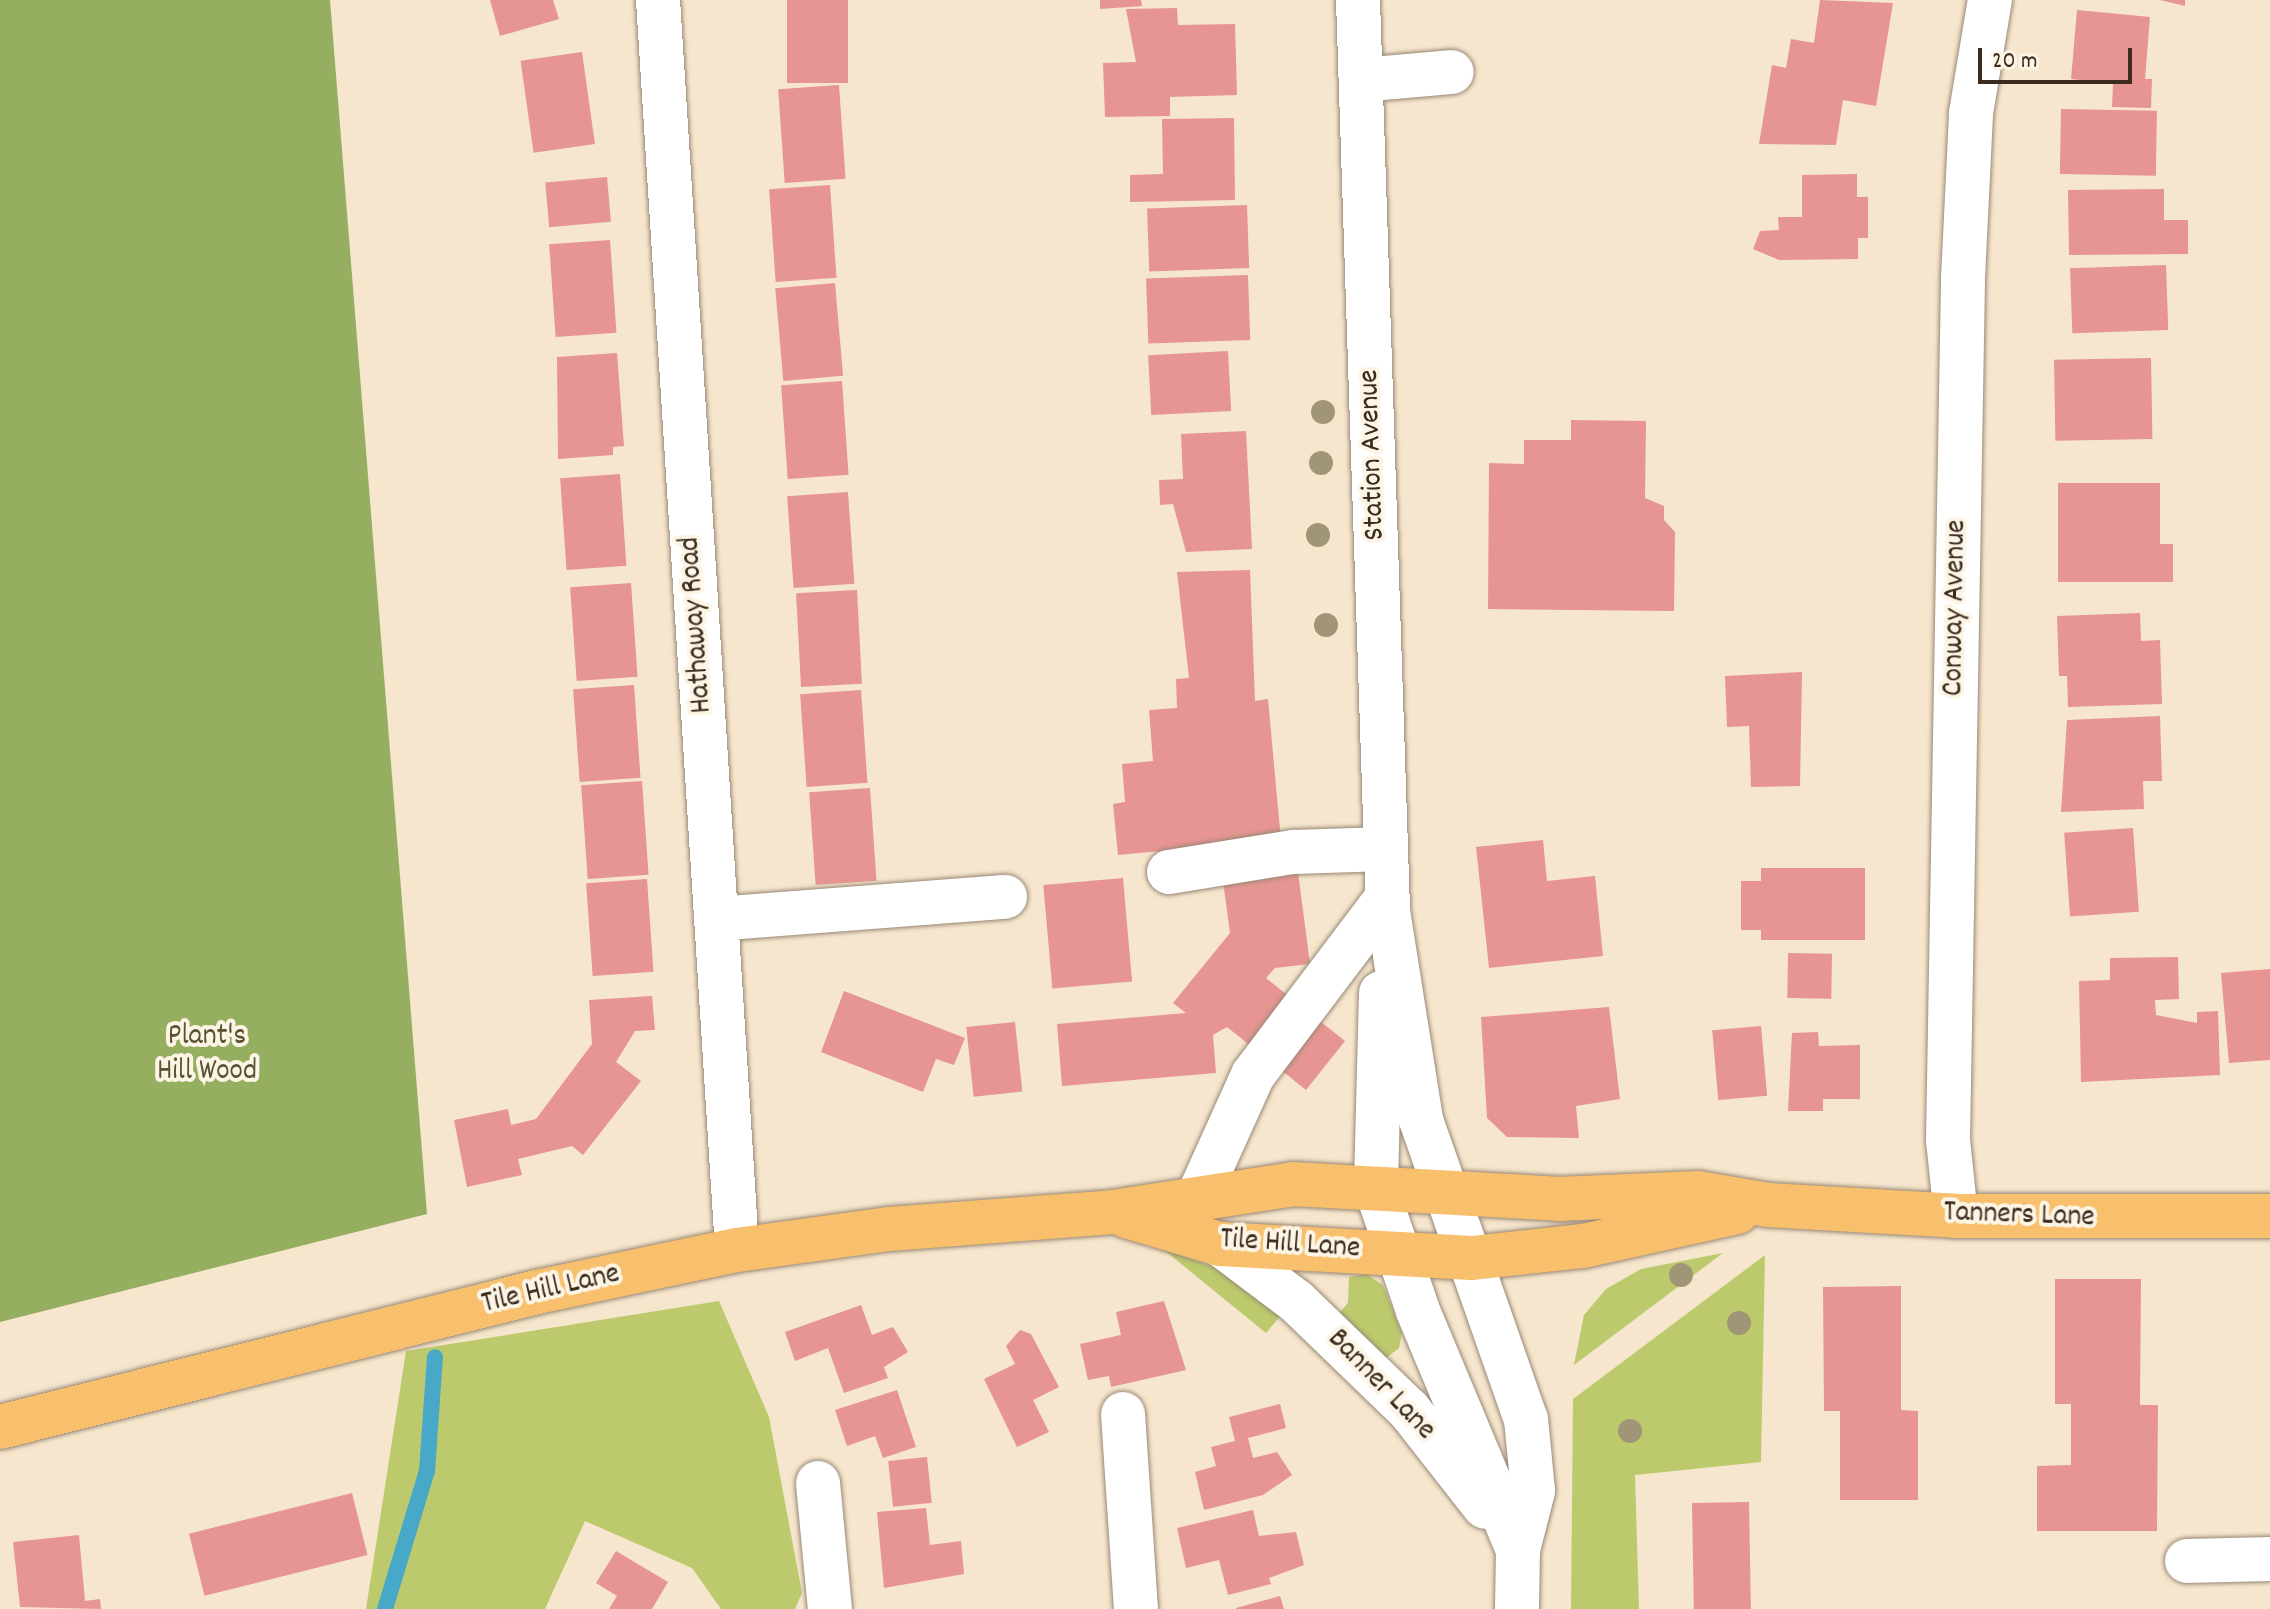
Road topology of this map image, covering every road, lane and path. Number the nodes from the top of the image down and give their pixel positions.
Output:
1 (658, 0) edge
2 (1358, 0) edge
3 (1990, 0) edge
4 (1452, 72) dead end
5 (1361, 80) junction
6 (1386, 849) junction
7 (1169, 872) dead end
8 (1005, 897) dead end
9 (1387, 904) junction
10 (716, 919) junction
11 (1376, 1188) junction
12 (1450, 1192) junction
13 (1197, 1199) junction
14 (1768, 1205) junction
15 (1113, 1212) junction
16 (1956, 1216) junction
17 (2270, 1216) edge
18 (1220, 1244) junction
19 (737, 1250) junction
20 (1399, 1254) junction
21 (1472, 1258) junction
22 (1123, 1414) dead end
23 (0, 1427) edge
24 (818, 1483) dead end
25 (1518, 1550) junction
26 (2270, 1559) edge
27 (2187, 1561) dead end
28 (1136, 1608) edge
29 (830, 1609) edge
30 (1121, 1609) edge
31 (1517, 1609) edge

1 - 10 street, Hathaway Road
2 - 5 street, Station Avenue
3 - 16 street, Conway Avenue
4 - 5 street
5 - 6 street, Station Avenue
6 - 7 street
6 - 9 street, Station Avenue
8 - 10 street
9 - 11 street, Station Avenue
9 - 12 street, Station Avenue
9 - 13 street
10 - 19 street, Hathaway Road
11 - 12 main road, Tile Hill Lane
11 - 13 main road, Tile Hill Lane
11 - 20 street, Banner Lane
12 - 14 main road, Tanners Lane
12 - 21 street, Banner Lane
13 - 15 main road, Tile Hill Lane
14 - 16 main road, Tanners Lane
14 - 21 main road, Tanners Lane
15 - 18 main road, Tile Hill Lane
15 - 19 main road, Tile Hill Lane
16 - 17 main road, Tanners Lane
18 - 20 main road, Tile Hill Lane
18 - 25 street, Banner Lane
19 - 23 main road, Tile Hill Lane
20 - 21 main road, Tile Hill Lane
20 - 25 street, Banner Lane
21 - 25 street, Banner Lane
22 - 28 street
24 - 29 street
25 - 31 street, Banner Lane
26 - 27 street
28 - 30 street

